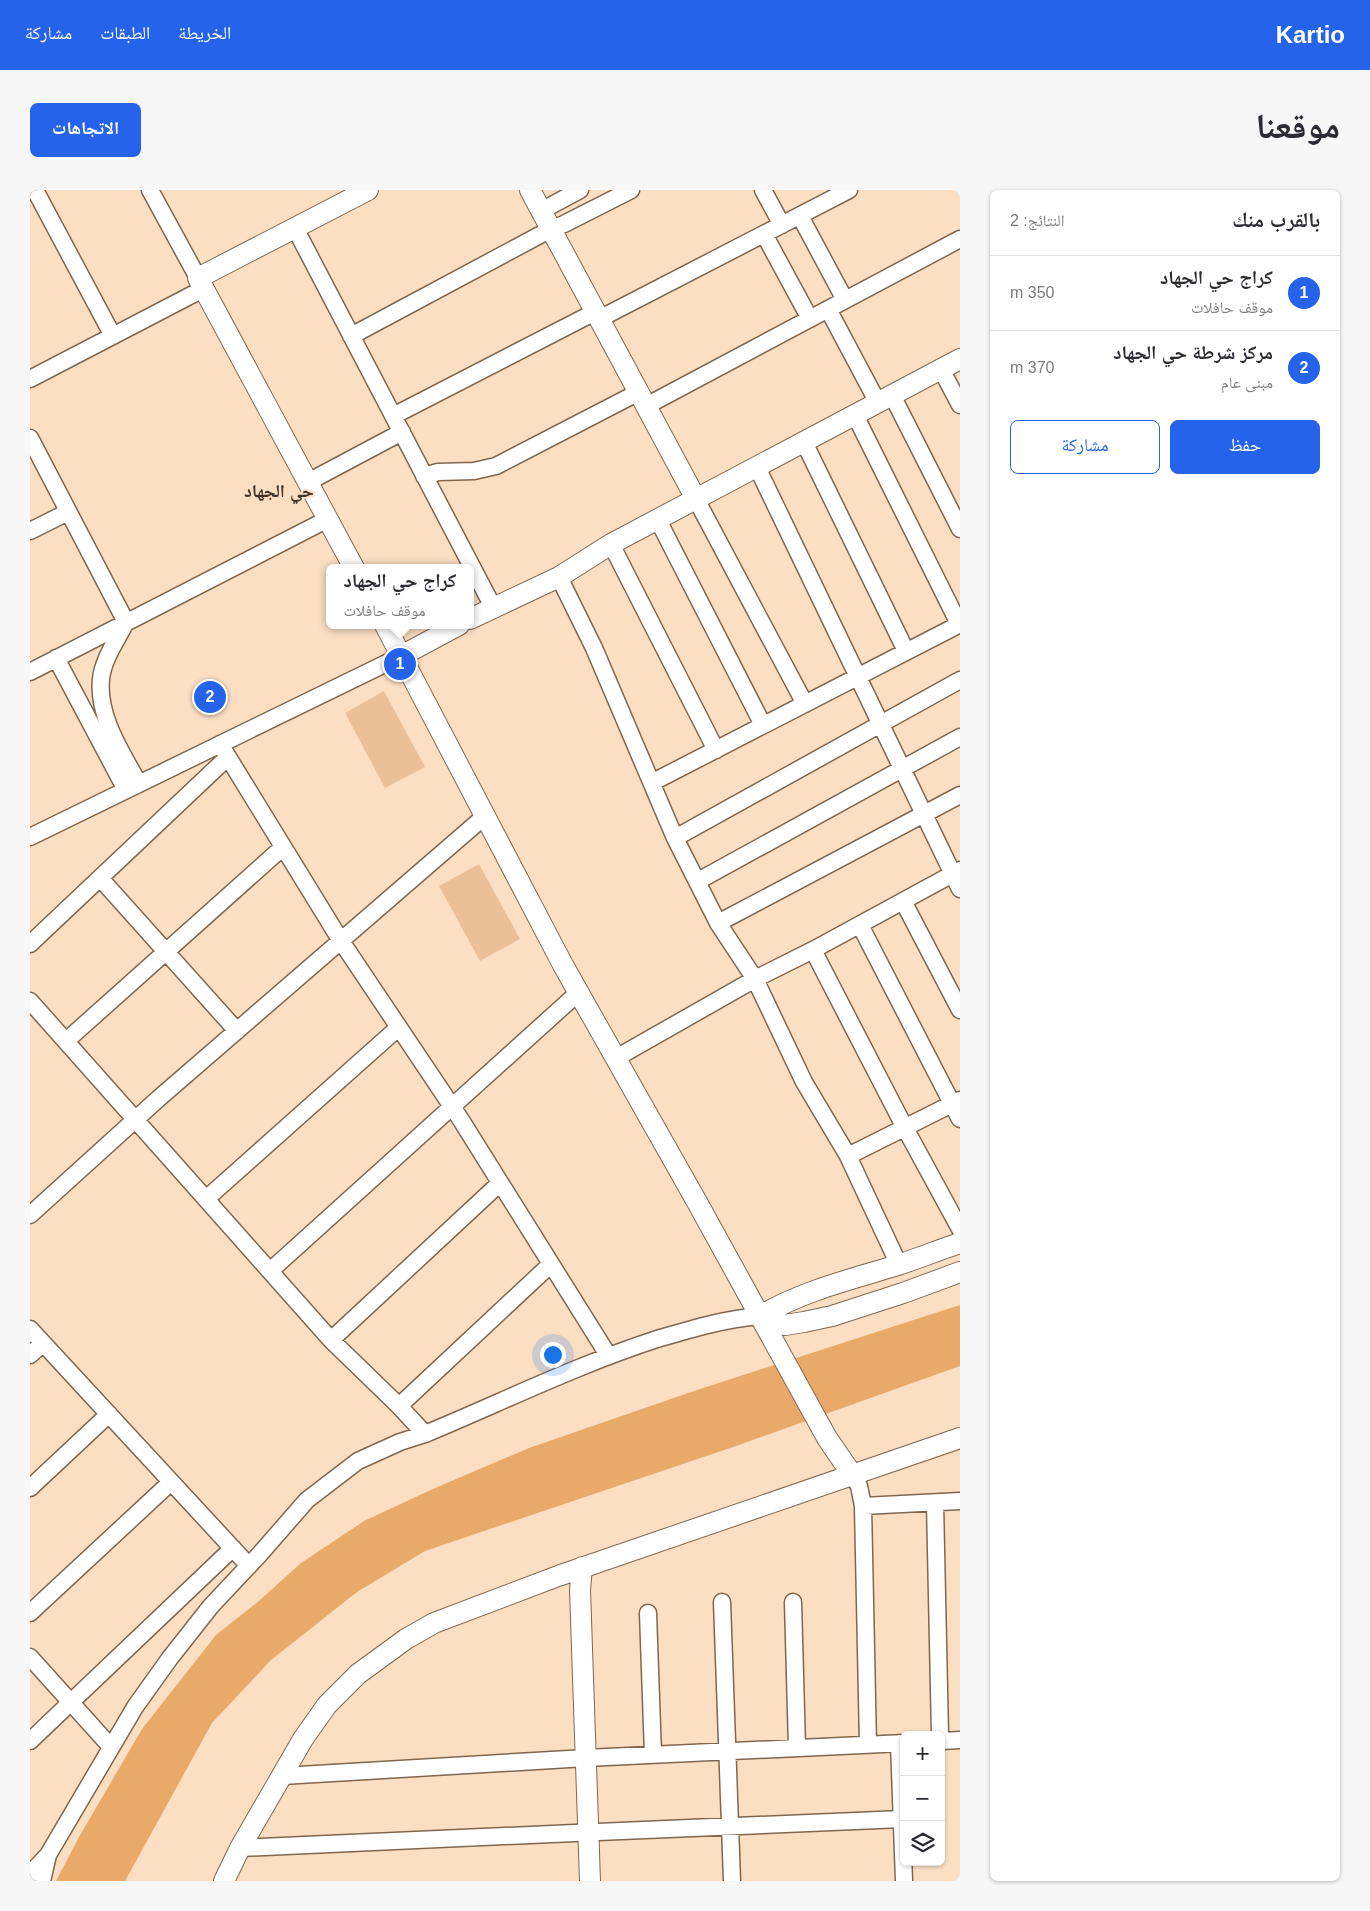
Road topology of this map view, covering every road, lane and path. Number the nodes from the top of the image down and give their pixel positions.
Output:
1 (35, 190) edge
2 (150, 190) edge
3 (368, 190) edge
4 (530, 190) edge
5 (580, 190) edge
6 (631, 190) edge
7 (763, 190) edge
8 (849, 190) edge
9 (541, 211) junction
10 (800, 216) junction
11 (782, 225) junction
12 (295, 228) junction
13 (551, 228) junction
14 (764, 234) junction
15 (960, 239) edge
16 (201, 283) junction
17 (844, 300) junction
18 (828, 309) junction
19 (597, 316) junction
20 (810, 319) junction
21 (113, 336) junction
22 (351, 336) junction
23 (960, 359) edge
24 (941, 369) junction
25 (30, 378) edge
26 (642, 399) junction
27 (885, 399) junction
28 (960, 405) edge
29 (855, 415) junction
30 (393, 416) junction
31 (402, 432) junction
32 (30, 438) edge
33 (804, 442) junction
34 (757, 467) junction
35 (424, 476) junction
36 (308, 482) junction
37 (696, 499) junction
38 (68, 512) junction
39 (328, 519) junction
40 (658, 520) junction
41 (960, 529) edge
42 (30, 531) edge
43 (612, 544) junction
44 (352, 564) edge
45 (470, 564) edge
46 (474, 571) edge
47 (559, 578) junction
48 (493, 607) junction
49 (474, 617) edge
50 (126, 622) junction
51 (960, 624) edge
52 (387, 629) edge
53 (452, 629) edge
54 (906, 651) junction
55 (401, 656) junction
56 (56, 658) junction
57 (30, 672) edge
58 (858, 677) junction
59 (960, 680) edge
60 (805, 704) junction
61 (880, 723) junction
62 (763, 725) junction
63 (960, 737) edge
64 (716, 750) junction
65 (224, 751) junction
66 (902, 768) junction
67 (653, 782) junction
68 (132, 787) junction
69 (960, 795) edge
70 (924, 814) junction
71 (485, 816) junction
72 (30, 837) edge
73 (675, 838) junction
74 (283, 847) junction
75 (956, 872) edge
76 (100, 878) junction
77 (698, 881) junction
78 (960, 889) edge
79 (904, 901) junction
80 (718, 922) junction
81 (860, 925) junction
82 (341, 941) junction
83 (30, 944) edge
84 (813, 950) junction
85 (166, 953) junction
86 (755, 979) junction
87 (579, 992) junction
88 (30, 1001) edge
89 (960, 1010) edge
90 (398, 1028) junction
91 (237, 1031) junction
92 (66, 1041) junction
93 (616, 1058) junction
94 (956, 1102) edge
95 (452, 1106) junction
96 (960, 1119) edge
97 (135, 1120) junction
98 (905, 1128) junction
99 (848, 1156) junction
100 (500, 1183) junction
101 (206, 1199) junction
102 (30, 1216) edge
103 (960, 1230) edge
104 (960, 1243) edge
105 (551, 1264) junction
106 (899, 1265) junction
107 (270, 1271) junction
108 (960, 1272) edge
109 (760, 1316) junction
110 (30, 1329) edge
111 (331, 1340) junction
112 (43, 1343) junction
113 (30, 1355) edge
114 (608, 1355) junction
115 (400, 1406) junction
116 (109, 1414) junction
117 (425, 1434) junction
118 (960, 1438) edge
119 (853, 1476) junction
120 (172, 1482) junction
121 (30, 1488) edge
122 (960, 1501) edge
123 (935, 1502) junction
124 (863, 1506) junction
125 (233, 1548) junction
126 (249, 1566) junction
127 (582, 1568) junction
128 (722, 1602) dead end
129 (793, 1602) dead end
130 (30, 1612) edge
131 (648, 1613) dead end
132 (30, 1657) edge
133 (71, 1703) junction
134 (940, 1731) edge
135 (960, 1740) edge
136 (30, 1741) edge
137 (945, 1741) edge
138 (900, 1743) edge
139 (868, 1745) junction
140 (112, 1747) junction
141 (797, 1748) junction
142 (727, 1751) junction
143 (653, 1755) junction
144 (586, 1758) junction
145 (282, 1776) junction
146 (900, 1819) edge
147 (902, 1821) edge
148 (730, 1825) junction
149 (588, 1834) junction
150 (240, 1848) junction
151 (48, 1855) junction
152 (30, 1874) edge
153 (42, 1881) edge
154 (224, 1881) edge
155 (590, 1881) edge
156 (732, 1881) edge
157 (904, 1881) edge

1 - 21 street
2 - 16 street
3 - 12 street
4 - 9 street
5 - 9 street
6 - 13 street
7 - 11 street
8 - 10 street
9 - 13 street
10 - 11 street
10 - 17 street
11 - 14 street
12 - 16 street
12 - 22 street
13 - 19 street
13 - 22 street
14 - 19 street
14 - 20 street
15 - 17 street
16 - 21 street
16 - 36 street
17 - 18 street
18 - 20 street
18 - 27 street
19 - 26 street
19 - 30 street
20 - 26 street
21 - 25 street
22 - 30 street
23 - 24 street
24 - 27 street
24 - 28 street
26 - 35 street
26 - 37 street
27 - 29 street
27 - 41 street
29 - 33 street
29 - 51 street
30 - 31 street
31 - 35 street
31 - 36 street
32 - 38 street
33 - 34 street
33 - 54 street
34 - 37 street
34 - 58 street
35 - 45 street
36 - 39 street
37 - 40 street
37 - 60 street
38 - 42 street
38 - 50 street
39 - 44 street
39 - 50 street
40 - 43 street
40 - 62 street
43 - 47 street
43 - 64 street
46 - 48 street
47 - 48 street
47 - 67 street
48 - 49 street
50 - 56 street
50 - 68 street
51 - 54 street
52 - 55 street
53 - 55 street
54 - 58 street
55 - 65 street
55 - 71 street
56 - 57 street
56 - 68 street
58 - 60 street
58 - 61 street
59 - 61 street
60 - 62 street
61 - 66 street
61 - 73 street
62 - 64 street
63 - 66 street
64 - 67 street
65 - 68 street
65 - 74 street
65 - 76 street
66 - 70 street
66 - 77 street
67 - 73 street
68 - 72 street
69 - 70 street
70 - 75 street
70 - 80 street
71 - 82 street
71 - 87 street
73 - 77 street
74 - 82 street
74 - 85 street
75 - 78 street
75 - 79 street
76 - 83 street
76 - 85 street
77 - 80 street
79 - 81 street
79 - 89 street
80 - 86 street
81 - 84 street
81 - 94 street
82 - 90 street
82 - 91 street
84 - 86 street
84 - 98 street
85 - 91 street
85 - 92 street
86 - 93 street
86 - 99 street
87 - 93 street
87 - 95 street
88 - 92 street
90 - 95 street
90 - 101 street
91 - 97 street
92 - 97 street
93 - 109 street
94 - 96 street
94 - 98 street
95 - 100 street
95 - 107 street
97 - 101 street
97 - 102 street
98 - 99 street
98 - 103 street
99 - 106 street
100 - 105 street
100 - 111 street
101 - 107 street
104 - 106 street
105 - 114 street
105 - 115 street
106 - 109 street
107 - 111 street
108 - 109 street
109 - 114 street
109 - 119 street
110 - 112 street
111 - 115 street
112 - 113 street
112 - 116 street
114 - 117 street
115 - 117 street
116 - 120 street
116 - 121 street
117 - 126 street
118 - 119 street
119 - 124 street
119 - 127 street
120 - 125 street
120 - 130 street
122 - 123 street
123 - 124 street
123 - 134 street
124 - 139 street
125 - 126 street
125 - 133 street
126 - 140 street
127 - 144 street
127 - 145 street
128 - 142 street
129 - 141 street
131 - 143 street
132 - 133 street
133 - 136 street
133 - 140 street
135 - 137 street
138 - 139 street
139 - 141 street
140 - 151 street
141 - 142 street
142 - 143 street
142 - 148 street
143 - 144 street
144 - 145 street
144 - 149 street
145 - 150 street
146 - 148 street
147 - 157 street
148 - 149 street
148 - 156 street
149 - 150 street
149 - 155 street
150 - 154 street
151 - 152 street
151 - 153 street

